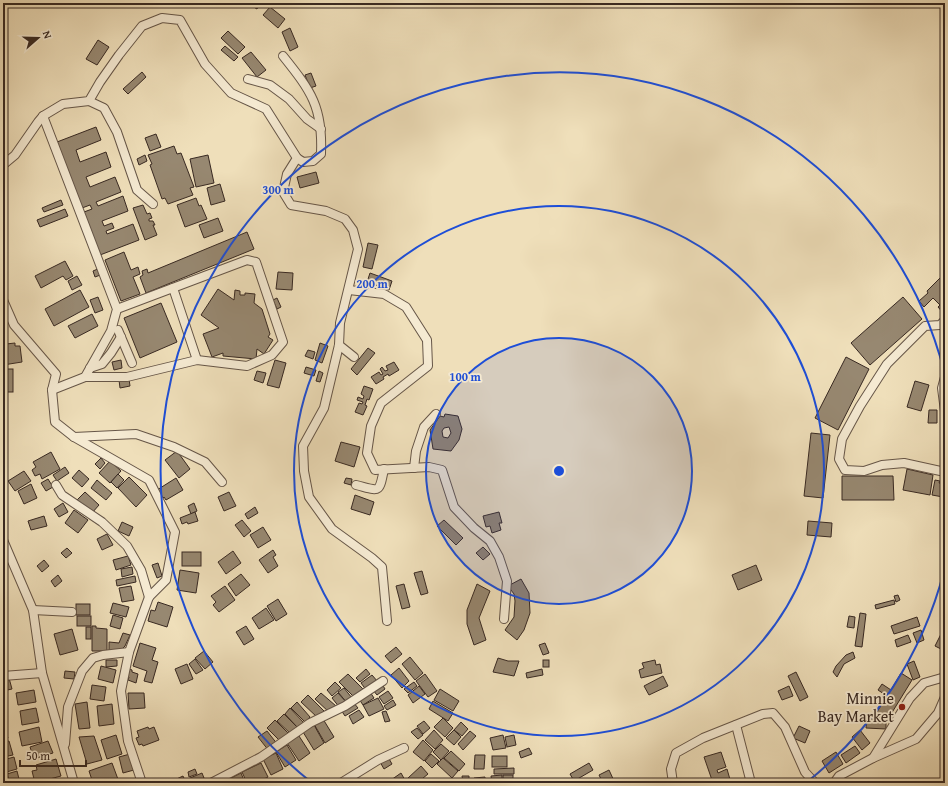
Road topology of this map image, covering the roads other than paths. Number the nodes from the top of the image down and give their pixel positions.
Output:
1 (283, 56) dead end
2 (248, 80) dead end
3 (89, 101) junction
4 (44, 116) junction
5 (321, 129) junction
6 (297, 158) junction
7 (3, 165) edge
8 (153, 204) dead end
9 (173, 288) junction
10 (349, 290) junction
11 (3, 300) edge
12 (117, 309) junction
13 (945, 320) edge
14 (339, 345) junction
15 (354, 357) dead end
16 (197, 360) junction
17 (132, 363) dead end
18 (90, 368) junction
19 (85, 377) junction
20 (945, 377) edge
21 (52, 390) junction
22 (945, 411) edge
23 (436, 414) dead end
24 (74, 437) junction
25 (414, 468) junction
26 (384, 469) junction
27 (945, 472) edge
28 (222, 482) dead end
29 (56, 485) dead end
30 (356, 485) dead end
31 (3, 540) edge
32 (149, 597) junction
33 (33, 610) junction
34 (72, 612) dead end
35 (504, 619) dead end
36 (387, 621) dead end
37 (129, 652) junction
38 (42, 673) junction
39 (3, 676) edge
40 (945, 677) edge
41 (383, 681) dead end
42 (945, 698) edge
43 (736, 725) junction
44 (404, 748) dead end
45 (64, 749) junction
46 (873, 758) junction
47 (74, 783) edge
48 (142, 783) edge
49 (211, 783) edge
50 (341, 783) edge
51 (672, 783) edge
52 (751, 783) edge
53 (815, 783) edge
54 (834, 783) edge

1 - 5 street
2 - 5 street
3 - 4 street
3 - 6 street
3 - 8 street
4 - 7 street
4 - 12 street
5 - 6 street
6 - 10 street
9 - 12 street
9 - 16 street
9 - 16 street
10 - 14 street
10 - 26 street
11 - 21 street
12 - 18 street
13 - 27 street
14 - 15 street
14 - 36 street
16 - 19 street
17 - 18 street
18 - 19 street
19 - 21 street
20 - 22 street
21 - 24 street
23 - 25 street
24 - 28 street
24 - 32 street
25 - 26 street
25 - 35 street
26 - 30 street
29 - 32 street
31 - 33 street
32 - 37 street
33 - 34 street
33 - 38 street
37 - 45 street
37 - 48 street
38 - 39 street
38 - 45 street
40 - 46 street
41 - 49 street
42 - 46 street
43 - 51 street
43 - 52 street
43 - 53 street
44 - 50 street
45 - 47 street
46 - 54 street

